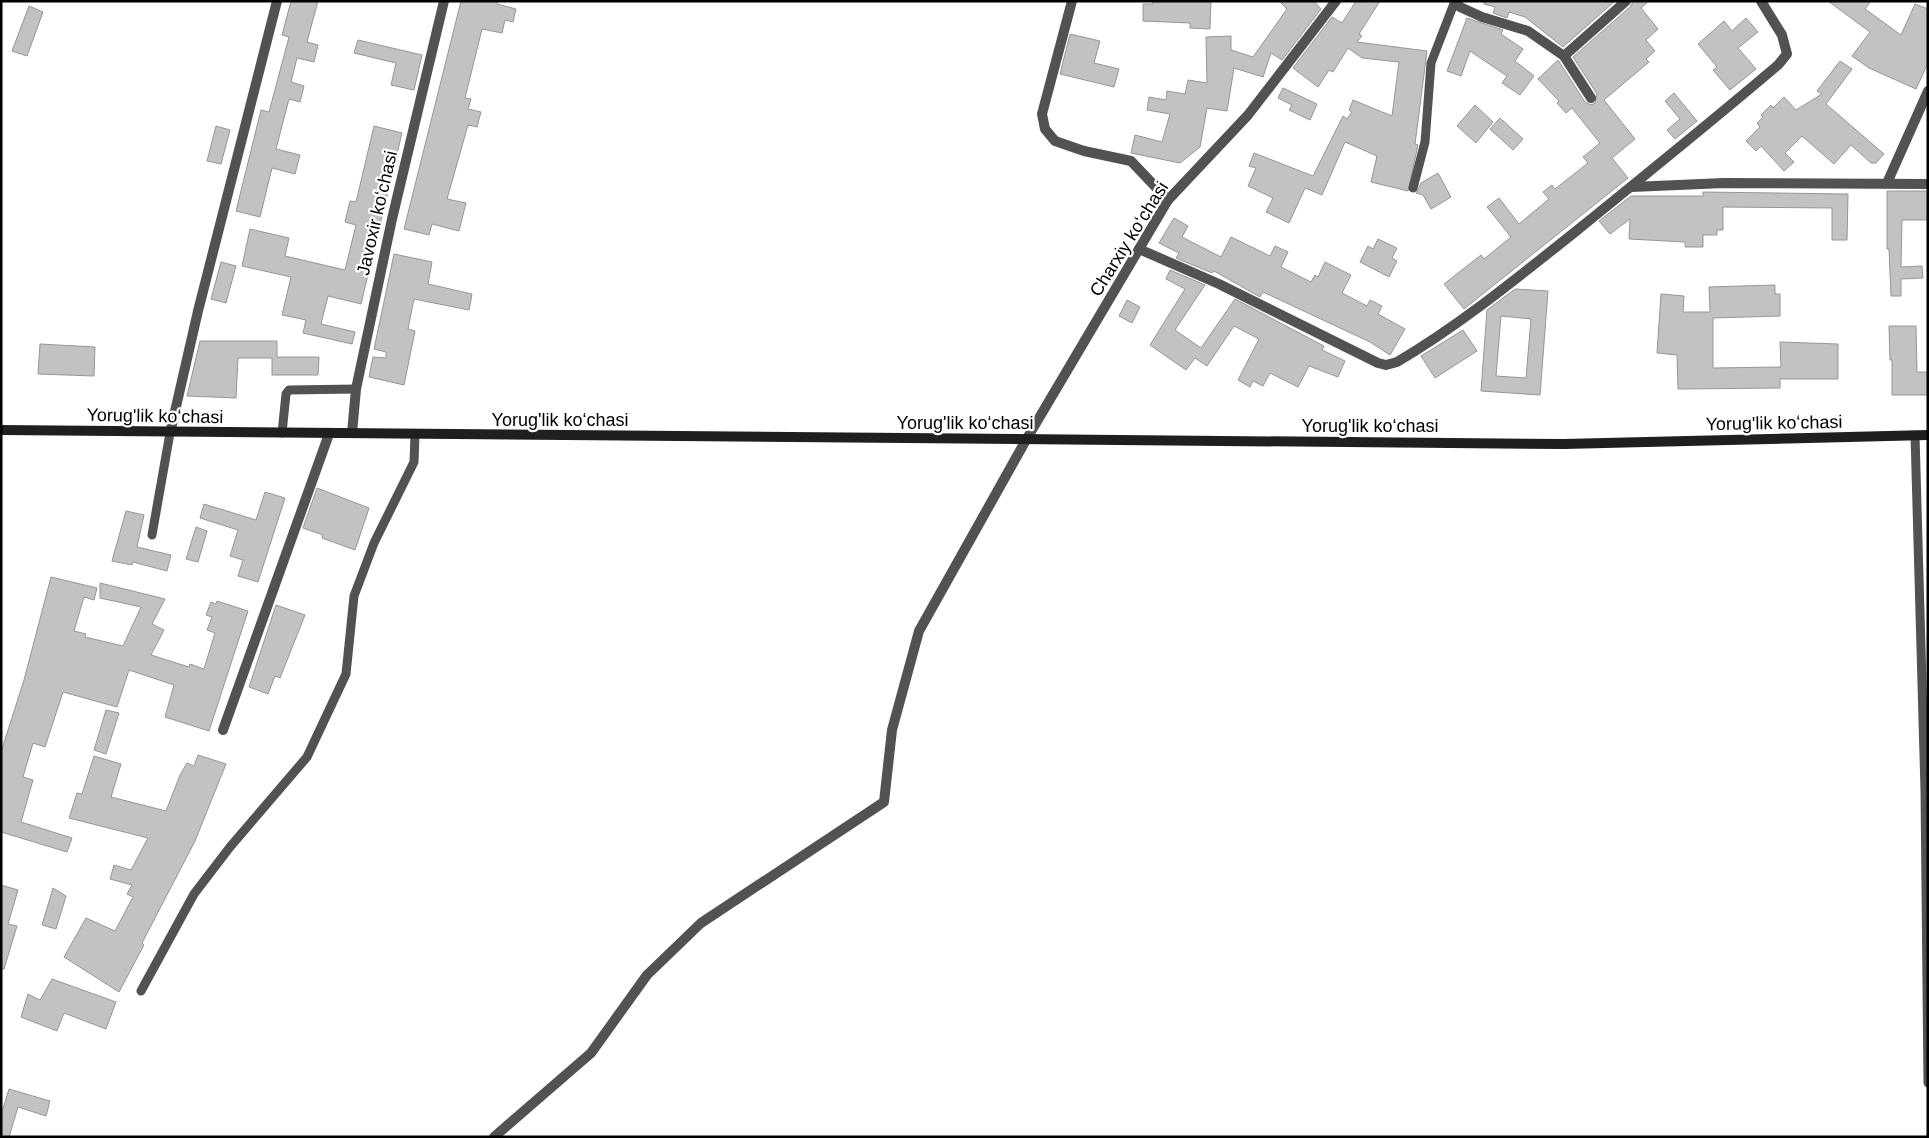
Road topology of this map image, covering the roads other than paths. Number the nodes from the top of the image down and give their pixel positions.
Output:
1 (277, 1) edge
2 (444, 1) edge
3 (1072, 1) edge
4 (1336, 1) edge
5 (1455, 1) edge
6 (1626, 1) edge
7 (1761, 1) edge
8 (1564, 56) junction
9 (1928, 91) edge
10 (1591, 98) dead end
11 (1887, 183) junction
12 (1928, 184) edge
13 (1632, 187) junction
14 (1413, 188) dead end
15 (1168, 200) junction
16 (1139, 249) junction
17 (356, 389) junction
18 (2, 433) edge
19 (170, 433) junction
20 (282, 433) junction
21 (330, 434) junction
22 (352, 434) junction
23 (415, 435) junction
24 (1928, 435) edge
25 (1915, 436) junction
26 (1026, 440) junction
27 (152, 535) dead end
28 (223, 730) dead end
29 (141, 990) dead end
30 (1928, 1083) edge
31 (494, 1137) edge

1 - 19 street
2 - 17 street, Javoxir koʻchasi
3 - 15 street
4 - 15 street, Charxiy koʻchasi
5 - 8 street
5 - 14 lane
6 - 8 street
7 - 13 street
8 - 10 street
9 - 11 street
11 - 12 street
11 - 13 street
13 - 16 street
15 - 16 street, Charxiy koʻchasi
16 - 26 street, Charxiy koʻchasi
17 - 20 lane
17 - 22 street, Javoxir koʻchasi
18 - 19 main road, Yorug'lik koʻchasi
19 - 20 main road, Yorug'lik koʻchasi
19 - 27 lane
20 - 21 main road, Yorug'lik koʻchasi
21 - 22 main road, Yorug'lik koʻchasi
21 - 28 street
22 - 23 main road, Yorug'lik koʻchasi
23 - 26 main road, Yorug'lik koʻchasi
23 - 29 lane
24 - 25 main road, Yorug'lik koʻchasi
25 - 26 main road, Yorug'lik koʻchasi
25 - 30 lane
26 - 31 street, Charxiy koʻchasi

